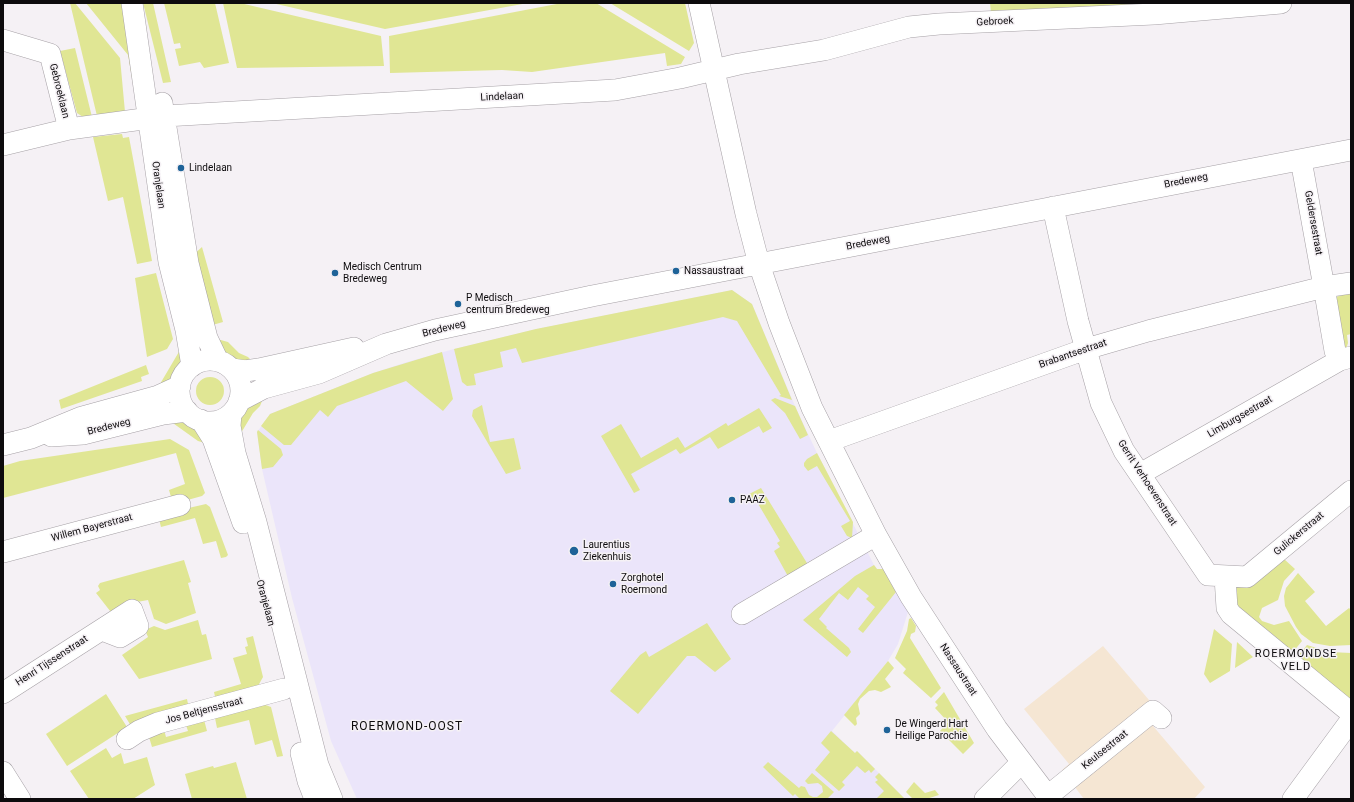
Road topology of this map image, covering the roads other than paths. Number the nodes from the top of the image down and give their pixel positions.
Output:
1 (132, 3) edge
2 (137, 3) edge
3 (700, 3) edge
4 (1280, 3) edge
5 (3, 40) edge
6 (714, 70) junction
7 (164, 117) junction
8 (69, 129) junction
9 (3, 145) edge
10 (1351, 150) edge
11 (1301, 160) junction
12 (1053, 207) junction
13 (759, 264) junction
14 (1351, 283) edge
15 (1324, 287) junction
16 (386, 344) junction
17 (1086, 349) junction
18 (1346, 359) edge
19 (225, 365) junction
20 (192, 366) junction
21 (180, 386) junction
22 (235, 408) junction
23 (194, 416) junction
24 (31, 438) junction
25 (828, 441) junction
26 (3, 445) edge
27 (1140, 474) junction
28 (1351, 491) edge
29 (180, 505) dead end
30 (876, 535) junction
31 (3, 552) edge
32 (1225, 577) junction
33 (1247, 577) joint
34 (742, 614) dead end
35 (102, 630) dead end
36 (284, 689) junction
37 (3, 693) edge
38 (1351, 713) edge
39 (1161, 718) dead end
40 (1351, 720) edge
41 (127, 739) dead end
42 (1021, 763) junction
43 (3, 772) edge
44 (321, 794) edge
45 (1049, 798) edge
46 (20, 799) edge
47 (985, 799) edge
48 (1293, 799) edge

1 - 7 street, Oranjelaan
2 - 7 street, Oranjelaan
3 - 6 street, Nassaustraat
4 - 6 street, Gebroek
5 - 8 street, Gebroeklaan
6 - 7 street, Lindelaan
6 - 13 street, Nassaustraat
7 - 8 street, Lindelaan
7 - 19 street, Oranjelaan
7 - 20 street, Oranjelaan
8 - 9 street, Lindelaan
10 - 11 street, Bredeweg
11 - 12 street, Bredeweg
11 - 15 street, Geldersestraat
12 - 13 street, Bredeweg
12 - 17 street, Gerrit Verhoevenstraat
13 - 16 street, Bredeweg
13 - 25 street, Nassaustraat
14 - 15 street, Brabantsestraat
15 - 17 street, Brabantsestraat
15 - 18 street, Geldersestraat
16 - 19 street, Bredeweg
16 - 22 street, Bredeweg
17 - 25 street, Brabantsestraat
17 - 27 street, Gerrit Verhoevenstraat
18 - 27 street, Limburgsestraat
19 - 20 street
19 - 22 street
20 - 21 street
21 - 23 street
21 - 24 street, Bredeweg
22 - 23 street
22 - 44 street, Oranjelaan
23 - 24 street, Bredeweg
23 - 36 street, Oranjelaan
24 - 26 street, Bredeweg
25 - 30 street, Nassaustraat
27 - 32 street, Gerrit Verhoevenstraat
28 - 33 street, Gulickerstraat
29 - 31 street, Willem Bayerstraat
30 - 34 street
30 - 42 street, Nassaustraat
32 - 33 street, Gerrit Verhoevenstraat
32 - 38 street
35 - 37 street, Henri Tijssenstraat
36 - 41 street, Jos Beltjensstraat
36 - 44 street, Oranjelaan
39 - 45 street, Keulsestraat
40 - 48 street
42 - 45 street, Nassaustraat
42 - 47 street
43 - 46 street

